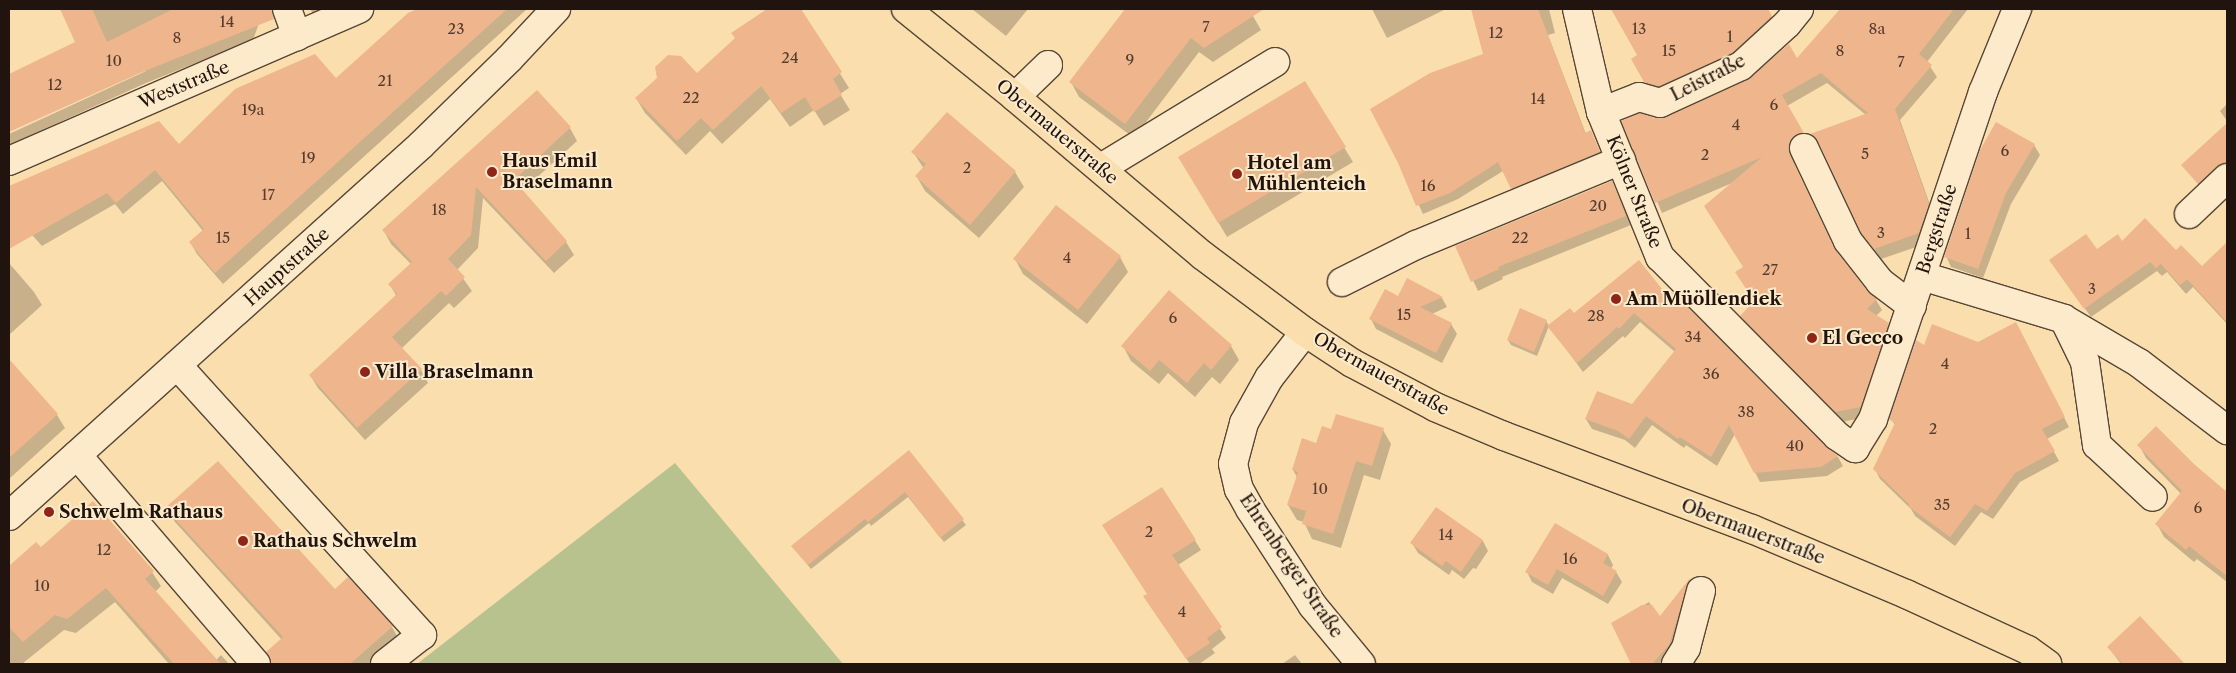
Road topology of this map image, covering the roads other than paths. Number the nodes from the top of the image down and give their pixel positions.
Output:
1 (287, 9) edge
2 (359, 9) edge
3 (556, 9) edge
4 (906, 9) edge
5 (1577, 9) edge
6 (1799, 9) edge
7 (2017, 9) edge
8 (297, 36) junction
9 (1274, 62) dead end
10 (1048, 65) dead end
11 (1015, 96) junction
12 (1601, 112) junction
13 (1804, 148) dead end
14 (1621, 160) junction
15 (9, 161) edge
16 (1101, 168) junction
17 (2227, 178) edge
18 (2188, 214) dead end
19 (1922, 276) junction
20 (1342, 282) dead end
21 (1912, 306) junction
22 (2064, 319) junction
23 (1305, 332) junction
24 (177, 364) junction
25 (2227, 430) edge
26 (1855, 448) joint
27 (77, 455) junction
28 (2153, 497) dead end
29 (9, 516) edge
30 (1701, 591) dead end
31 (256, 664) edge
32 (385, 664) edge
33 (1361, 664) edge
34 (1676, 664) edge
35 (2047, 664) edge

1 - 8 street
2 - 8 street, Weststraße
3 - 24 street, Hauptstraße
4 - 11 main road, Obermauerstraße
5 - 12 street, Kölner Straße
6 - 12 street, Leistraße
7 - 19 street, Bergstraße
8 - 15 street, Weststraße
9 - 16 street
10 - 11 street
11 - 16 main road, Obermauerstraße
12 - 14 street, Kölner Straße
13 - 21 street
14 - 20 street
14 - 26 street, Kölner Straße
16 - 23 main road, Obermauerstraße
17 - 18 street
19 - 21 street, Bergstraße
19 - 22 street
21 - 26 street, Bergstraße
22 - 25 street
22 - 28 street
23 - 33 street, Ehrenberger Straße
23 - 35 main road, Obermauerstraße
24 - 27 street, Hauptstraße
24 - 32 street
27 - 29 street, Hauptstraße
27 - 31 street
30 - 34 street

